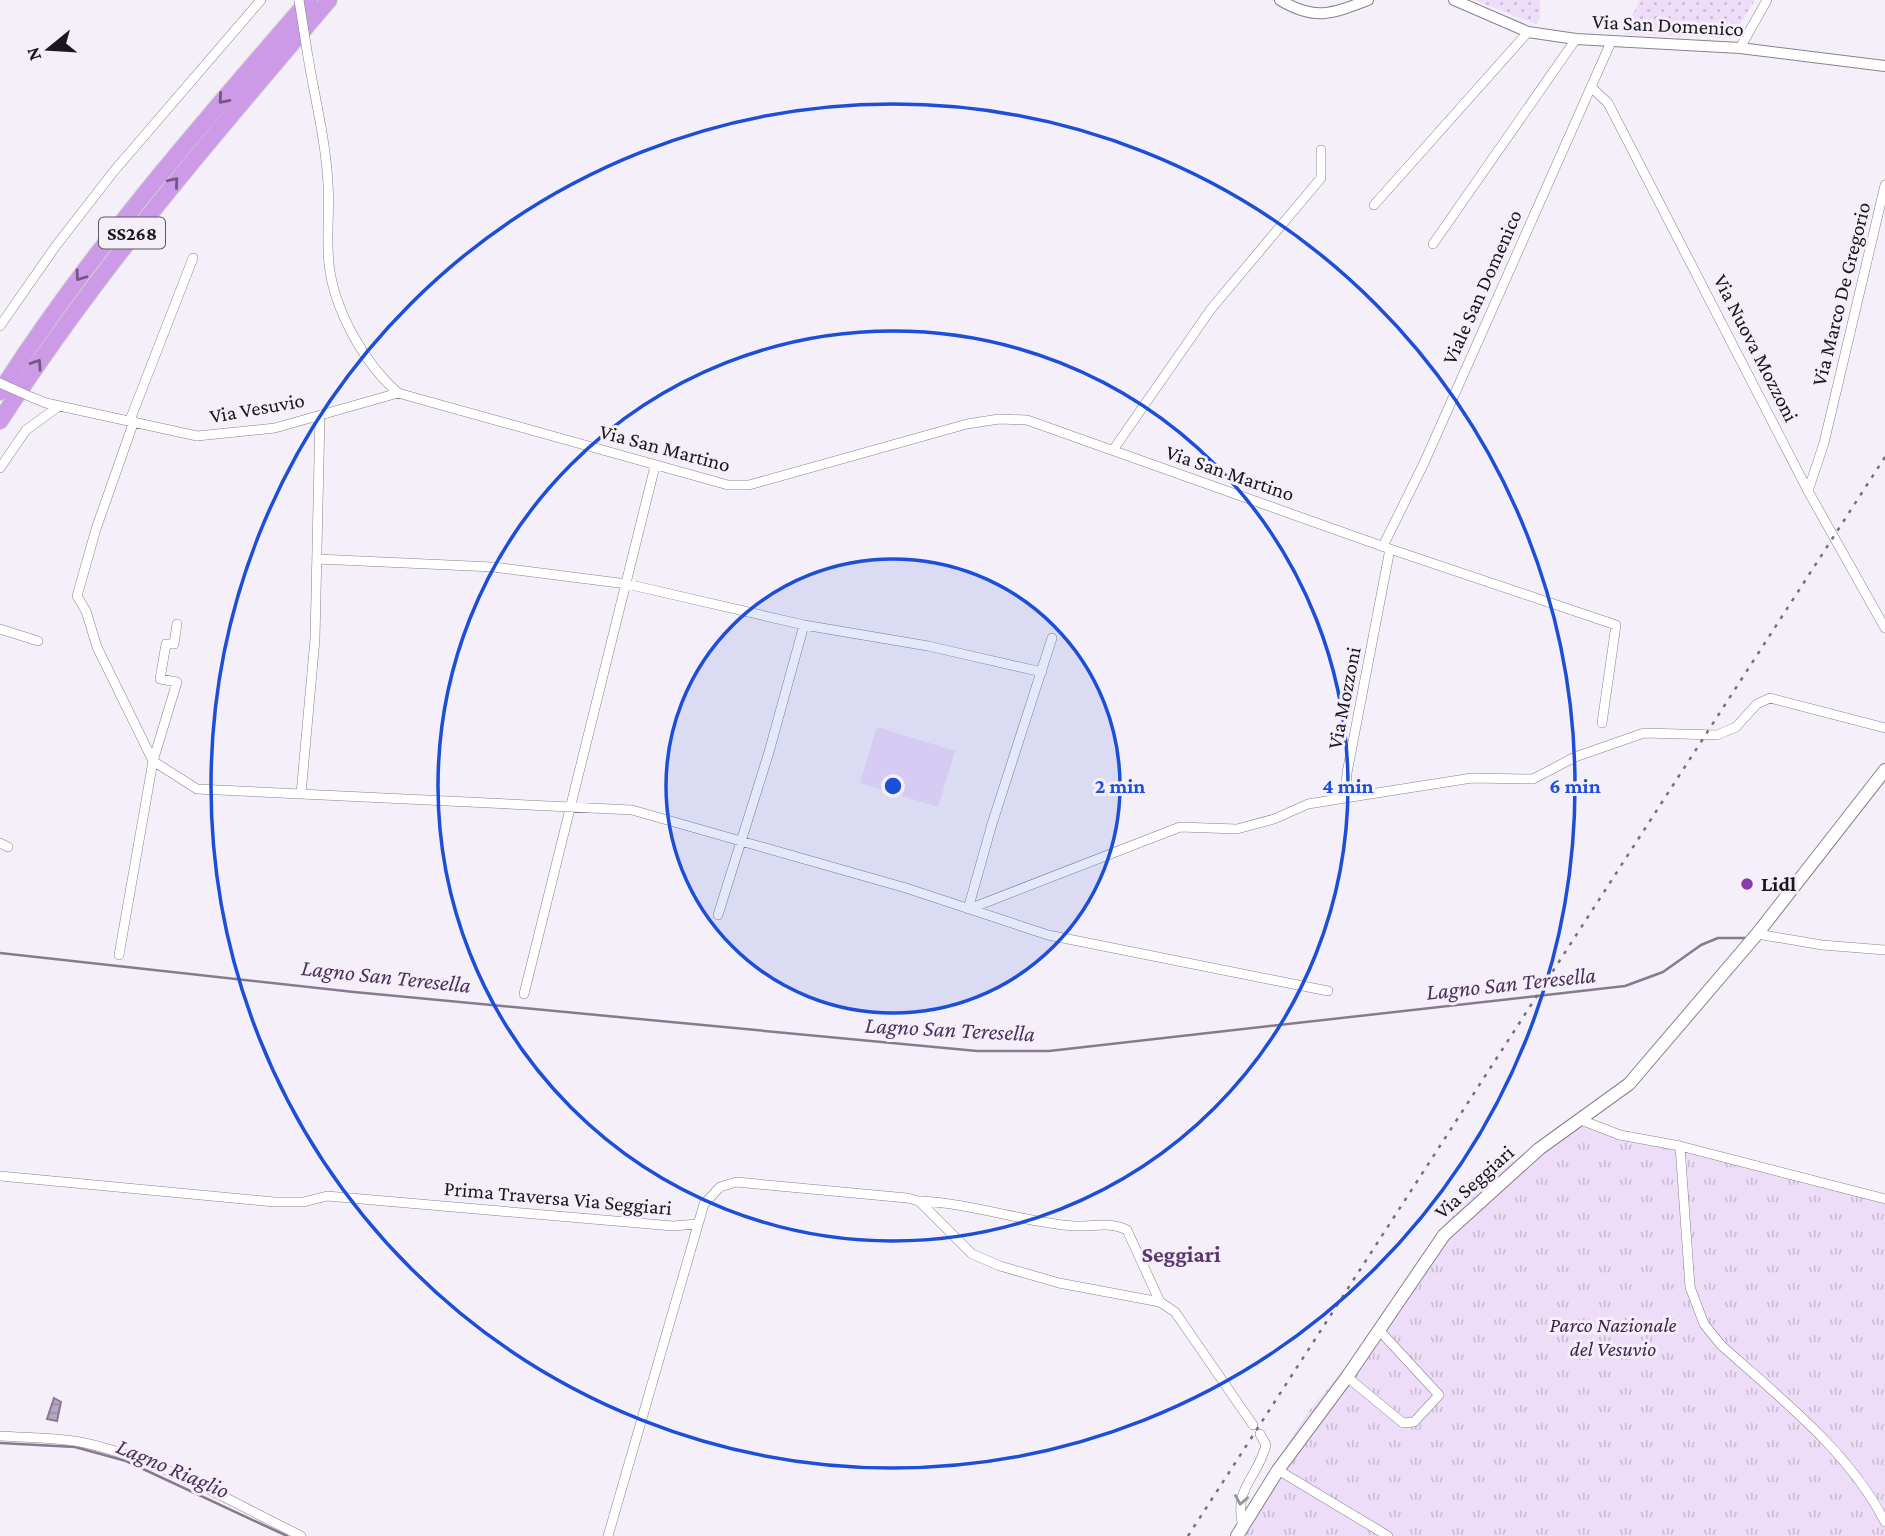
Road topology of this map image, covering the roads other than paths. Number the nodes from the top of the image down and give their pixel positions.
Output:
1 (261, 0) edge
2 (299, 0) edge
3 (309, 0) edge
4 (329, 0) edge
5 (1280, 0) edge
6 (1368, 0) edge
7 (1454, 0) edge
8 (1767, 0) edge
9 (1528, 32) junction
10 (1576, 39) junction
11 (1611, 42) junction
12 (1740, 48) junction
13 (1885, 66) edge
14 (1592, 88) junction
15 (1321, 150) dead end
16 (1885, 185) edge
17 (1374, 205) dead end
18 (1433, 244) dead end
19 (193, 258) dead end
20 (0, 326) edge
21 (0, 383) edge
22 (0, 392) edge
23 (398, 393) junction
24 (59, 406) junction
25 (320, 415) junction
26 (132, 420) junction
27 (0, 421) edge
28 (1113, 450) junction
29 (655, 466) junction
30 (0, 468) edge
31 (1808, 491) junction
32 (1387, 547) junction
33 (317, 559) junction
34 (627, 584) junction
35 (177, 624) dead end
36 (804, 625) junction
37 (1885, 628) edge
38 (0, 629) edge
39 (1052, 638) dead end
40 (38, 641) dead end
41 (1042, 672) junction
42 (1602, 723) dead end
43 (1885, 728) edge
44 (153, 761) junction
45 (1885, 770) edge
46 (301, 794) junction
47 (1345, 798) junction
48 (571, 809) junction
49 (741, 839) junction
50 (968, 909) junction
51 (718, 915) dead end
52 (1757, 934) junction
53 (1885, 950) edge
54 (120, 955) dead end
55 (1328, 990) dead end
56 (524, 994) dead end
57 (1581, 1120) junction
58 (1680, 1146) junction
59 (0, 1176) edge
60 (1885, 1199) edge
61 (919, 1201) junction
62 (697, 1224) junction
63 (1160, 1302) junction
64 (1379, 1330) junction
65 (1347, 1377) junction
66 (1253, 1425) dead end
67 (1260, 1434) dead end
68 (0, 1436) edge
69 (1278, 1470) junction
70 (1253, 1479) junction
71 (1261, 1497) junction
72 (1885, 1522) edge
73 (1240, 1531) edge
74 (301, 1536) edge
75 (608, 1536) edge
76 (1388, 1536) edge

1 - 20 street
2 - 23 street, Via San Martino, bridge
3 -> 22 highway, SS268
27 -> 4 highway, SS268
5 - 6 street
7 - 9 street, Via San Domenico
8 - 12 street
9 - 10 street, Via San Domenico
9 - 17 street
10 - 11 street, Via San Domenico
10 - 18 street
11 - 12 street, Via San Domenico
11 - 14 street, Viale San Domenico
12 - 13 street, Via San Domenico
14 - 31 street, Via Nuova Mozzoni
14 - 32 street, Viale San Domenico
15 - 28 street
16 - 31 street, Via Marco De Gregorio
19 - 26 street
21 - 24 street, Via Vesuvio, bridge
23 - 25 street, Via Vesuvio
23 - 29 street, Via San Martino
24 - 26 street, Via Vesuvio
24 - 30 street
25 - 26 street, Via Vesuvio
25 - 33 street
26 - 44 street
28 - 29 street, Via San Martino
28 - 32 street, Via San Martino
29 - 34 street
31 - 37 street, Via Nuova Mozzoni
32 - 42 street, Via San Martino
32 - 47 street, Via Mozzoni
33 - 34 street
33 - 46 street
34 - 36 street
34 - 48 street
35 - 44 street
36 - 41 street
36 - 49 street
38 - 40 street
39 - 41 street
41 - 50 street
43 - 47 street
44 - 46 street
44 - 54 street
45 - 52 main road, Via Seggiari
46 - 48 street
47 - 50 street
48 - 49 street
48 - 56 street
49 - 50 street
49 - 51 street
50 - 55 street
52 - 53 street
52 - 57 main road, Via Seggiari
57 - 58 street
57 - 64 main road, Via Seggiari
58 - 60 street
58 - 72 street
59 - 62 street, Prima Traversa Via Seggiari
61 - 62 street, Prima Traversa Via Seggiari
61 - 63 street
61 - 63 street, Prima Traversa Via Seggiari
62 - 75 street
63 - 66 street
64 - 65 main road, Via Seggiari
64 - 65 street
65 - 69 main road, Via Seggiari
67 - 70 street
68 - 74 street
69 - 71 main road, Via Seggiari
69 - 76 street
70 - 71 street
70 -> 73 street
71 - 73 main road, Via Seggiari

